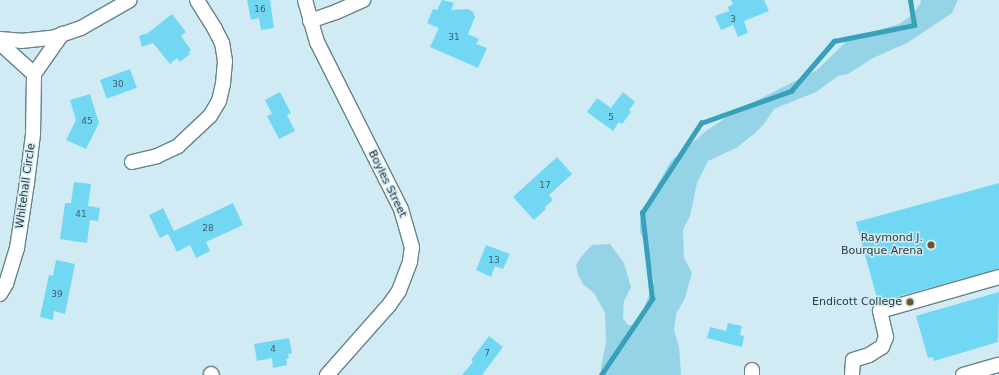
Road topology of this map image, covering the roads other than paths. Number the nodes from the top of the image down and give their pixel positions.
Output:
1 (130, 0) edge
2 (197, 0) edge
3 (305, 0) edge
4 (363, 0) edge
5 (310, 20) junction
6 (62, 34) junction
7 (0, 39) edge
8 (0, 43) edge
9 (34, 74) junction
10 (132, 162) dead end
11 (999, 277) edge
12 (0, 294) edge
13 (999, 365) edge
14 (327, 375) edge
15 (852, 375) edge
16 (963, 375) edge

1 - 6 street
2 - 10 street
3 - 5 street, Boyles Street
4 - 5 street
5 - 14 street, Boyles Street
6 - 7 street
6 - 9 street
8 - 9 street
9 - 12 street, Whitehall Circle
11 - 15 street
13 - 16 street

